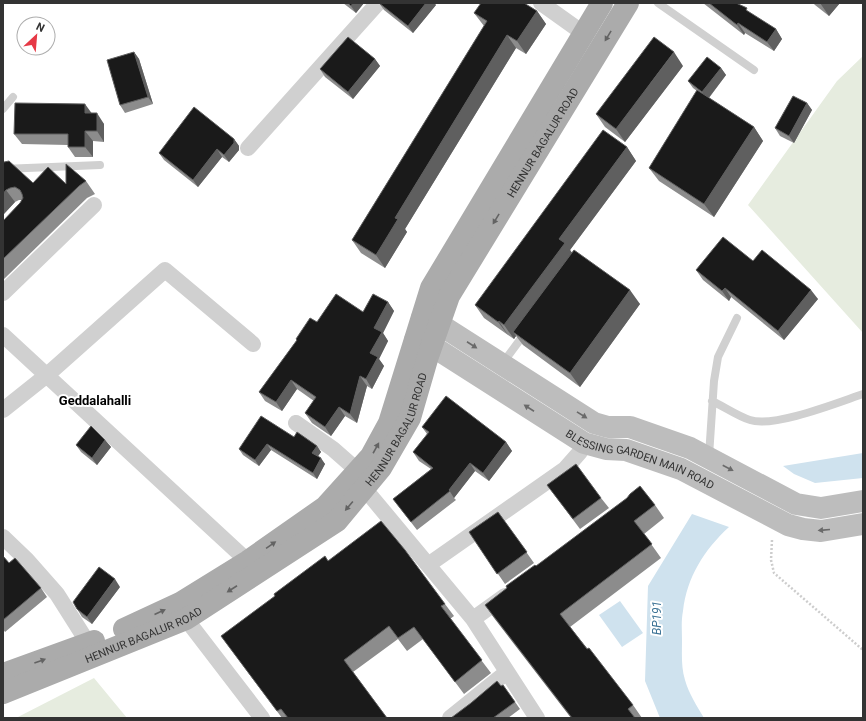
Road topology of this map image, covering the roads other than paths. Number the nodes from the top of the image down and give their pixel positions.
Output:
1 (378, 3) edge
2 (540, 3) edge
3 (602, 3) edge
4 (628, 3) edge
5 (658, 3) edge
6 (583, 33) junction
7 (754, 70) dead end
8 (13, 97) dead end
9 (3, 109) edge
10 (248, 148) dead end
11 (100, 165) dead end
12 (3, 169) edge
13 (94, 205) dead end
14 (3, 293) edge
15 (737, 318) dead end
16 (430, 321) junction
17 (529, 328) edge
18 (3, 335) edge
19 (423, 343) junction
20 (253, 344) dead end
21 (502, 364) junction
22 (47, 375) junction
23 (863, 394) edge
24 (712, 401) junction
25 (3, 410) edge
26 (296, 424) dead end
27 (580, 452) dead end
28 (709, 458) junction
29 (361, 480) junction
30 (863, 501) edge
31 (863, 524) edge
32 (3, 537) edge
33 (428, 565) junction
34 (254, 566) junction
35 (517, 587) edge
36 (183, 611) junction
37 (473, 619) junction
38 (88, 643) junction
39 (507, 672) junction
40 (3, 674) edge
41 (3, 693) edge
42 (262, 718) edge
43 (450, 718) edge
44 (537, 718) edge

1 - 10 street
2 - 6 street
3 - 6 main road, HENNUR BAGALUR ROAD
4 -> 16 main road, HENNUR BAGALUR ROAD
5 - 7 lane
6 - 16 main road, HENNUR BAGALUR ROAD
8 - 9 lane
11 - 12 lane
13 - 14 street
15 - 24 lane
16 - 19 main road, HENNUR BAGALUR ROAD
16 -> 21 main road, BLESSING GARDEN MAIN ROAD
17 - 21 lane
18 - 22 street
19 - 29 main road, HENNUR BAGALUR ROAD
31 -> 19 main road, BLESSING GARDEN MAIN ROAD
20 - 22 street
21 -> 28 main road, BLESSING GARDEN MAIN ROAD
22 - 25 street
22 - 34 street
23 - 24 lane
24 - 28 lane
26 - 29 street
27 - 33 street
28 -> 30 main road, BLESSING GARDEN MAIN ROAD
29 - 33 street
29 - 34 main road, HENNUR BAGALUR ROAD
32 - 38 street
33 - 37 street
34 - 36 main road, HENNUR BAGALUR ROAD
35 - 37 street
38 -> 36 main road, HENNUR BAGALUR ROAD
36 - 41 main road, HENNUR BAGALUR ROAD
36 - 42 street
37 - 39 street
40 -> 38 main road, HENNUR BAGALUR ROAD
39 - 43 street
39 - 44 street

